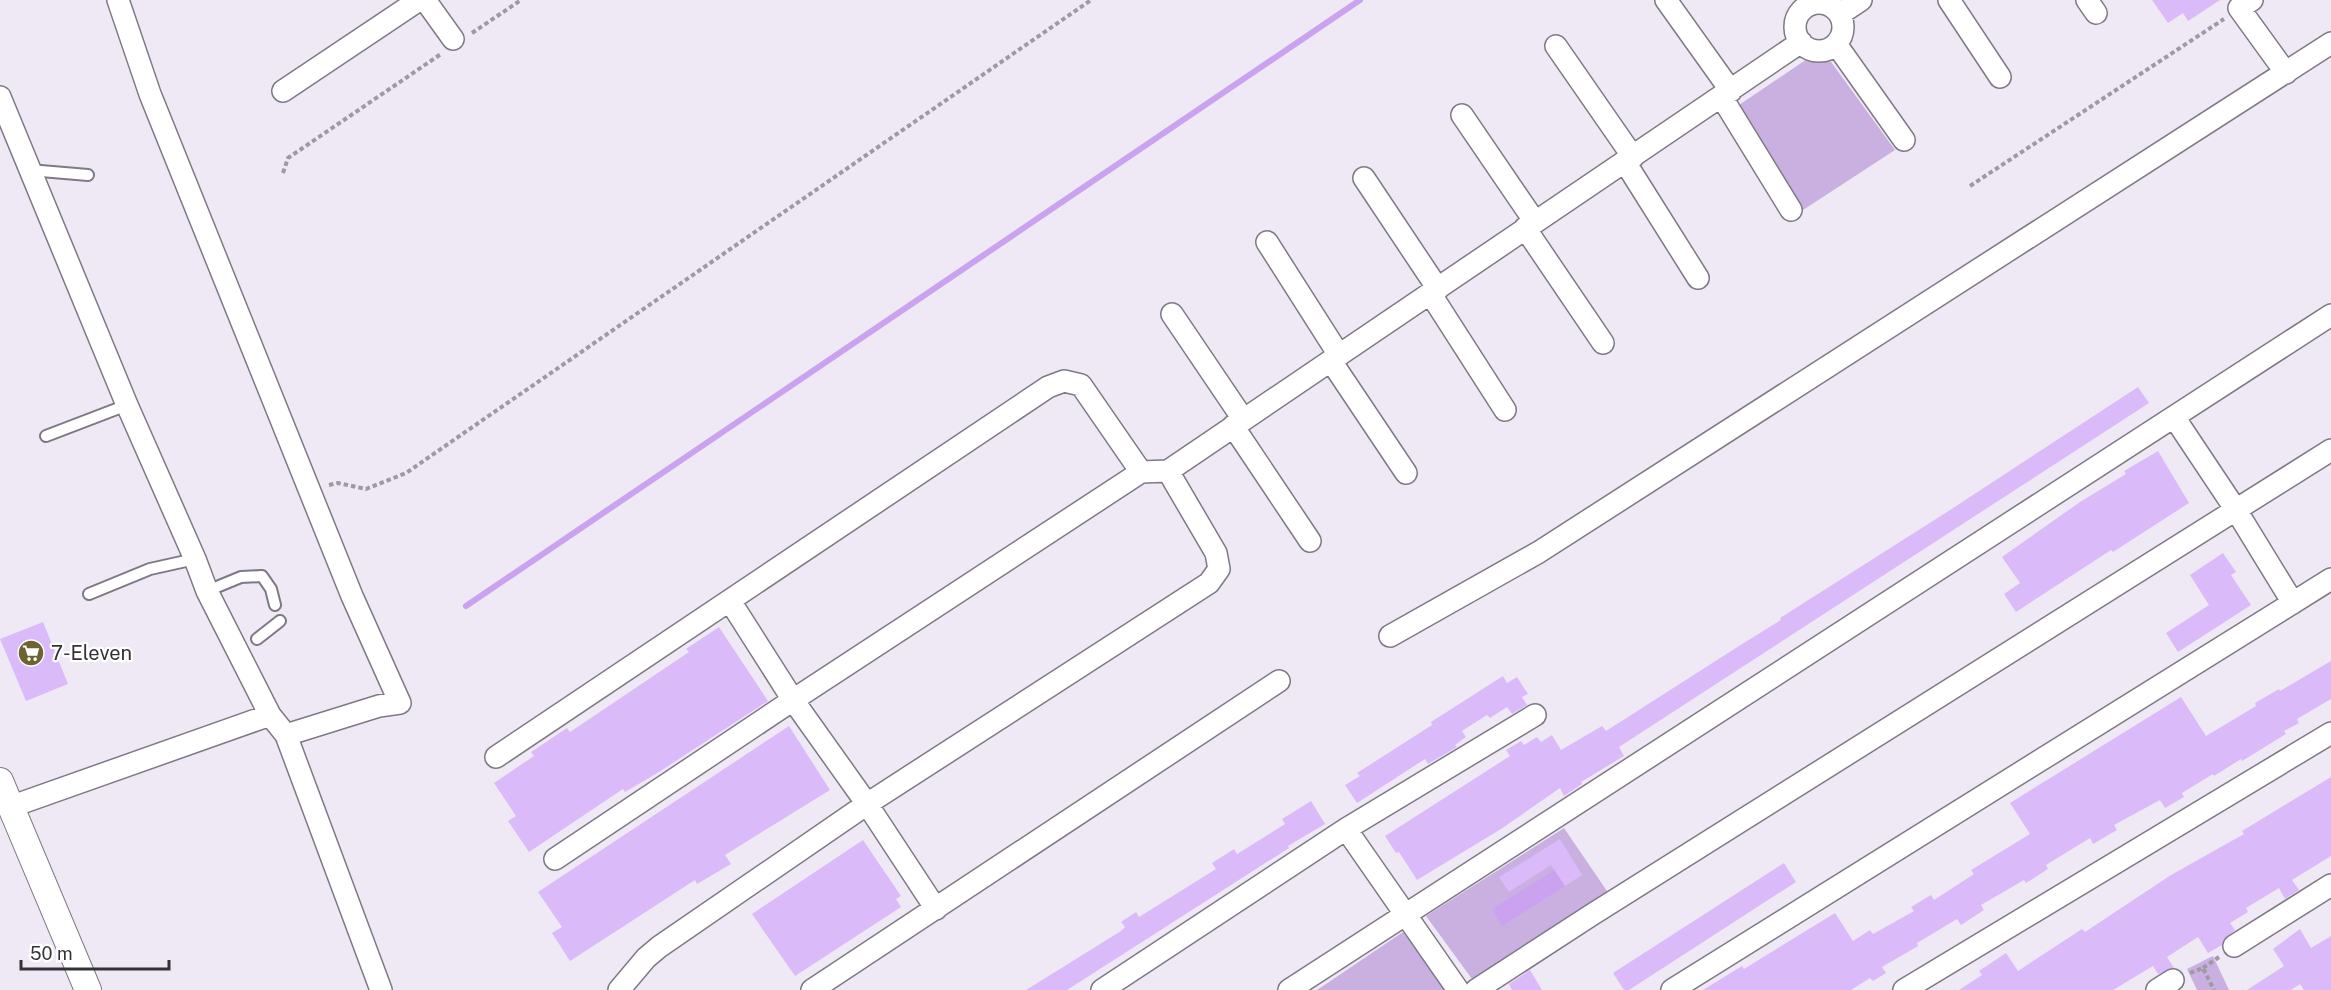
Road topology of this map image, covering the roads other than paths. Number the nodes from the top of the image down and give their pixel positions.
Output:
1 (118, 0) edge
2 (419, 0) edge
3 (425, 0) edge
4 (1666, 0) edge
5 (1861, 0) edge
6 (1949, 0) edge
7 (1808, 2) edge
8 (2246, 4) edge
9 (1840, 14) junction
10 (1801, 42) junction
11 (453, 44) road end
12 (1836, 44) junction
13 (2331, 44) edge
14 (1556, 46) dead end
15 (2286, 73) junction
16 (2000, 77) dead end
17 (283, 92) dead end
18 (1726, 94) junction
19 (0, 97) edge
20 (1462, 115) dead end
21 (1904, 140) dead end
22 (1629, 159) junction
23 (29, 170) junction
24 (88, 175) dead end
25 (1364, 178) dead end
26 (1791, 210) dead end
27 (1530, 225) junction
28 (1267, 242) dead end
29 (1698, 278) dead end
30 (1434, 291) junction
31 (1172, 314) dead end
32 (2331, 315) edge
33 (1603, 343) dead end
34 (1335, 358) junction
35 (127, 405) junction
36 (1504, 410) dead end
37 (2174, 417) junction
38 (1238, 423) junction
39 (46, 436) dead end
40 (2331, 450) edge
41 (1167, 471) junction
42 (1141, 472) junction
43 (1406, 474) dead end
44 (2236, 510) junction
45 (1310, 541) dead end
46 (195, 559) junction
47 (2331, 579) edge
48 (207, 591) junction
49 (89, 594) dead end
50 (730, 601) junction
51 (2293, 603) junction
52 (275, 605) dead end
53 (280, 621) dead end
54 (1390, 636) dead end
55 (257, 639) dead end
56 (1279, 681) dead end
57 (793, 700) junction
58 (270, 715) junction
59 (1535, 715) dead end
60 (2331, 733) edge
61 (286, 735) junction
62 (496, 757) dead end
63 (0, 781) edge
64 (867, 804) junction
65 (10, 807) junction
66 (1346, 829) junction
67 (555, 859) dead end
68 (2331, 885) edge
69 (936, 909) junction
70 (1405, 914) junction
71 (2234, 946) dead end
72 (1928, 984) edge
73 (88, 990) edge
74 (381, 990) edge
75 (619, 990) edge
76 (812, 990) edge
77 (1102, 990) edge
78 (1289, 990) edge
79 (1458, 990) edge
80 (1476, 990) edge
81 (1672, 990) edge
82 (1904, 990) edge

1 - 61 street
2 - 17 street
3 - 11 street
4 - 18 street
5 - 9 street
6 - 16 street
7 - 9 street
7 - 10 street
8 - 15 street
9 - 12 street
10 - 12 street
10 - 18 street
12 - 21 street
13 - 15 street
14 - 22 street
15 - 54 street
18 - 22 street
18 - 26 street
19 - 23 street
20 - 27 street
22 - 27 street
22 - 29 street
23 - 24 lane
23 - 35 street
25 - 30 street
27 - 30 street
27 - 33 street
28 - 34 street
30 - 34 street
30 - 36 street
31 - 38 street
32 - 37 street
34 - 38 street
34 - 43 street
35 - 39 lane
35 - 46 street
37 - 44 street
37 - 70 street
38 - 41 street
38 - 45 street
40 - 44 street
41 - 42 street
41 - 64 street
42 - 50 street
42 - 57 street
44 - 51 street
44 - 80 street
46 - 48 street
46 - 49 lane
47 - 51 street
48 - 52 lane
48 - 58 street
50 - 57 street
50 - 62 street
51 - 81 street
53 - 55 lane
56 - 69 street
57 - 64 street
57 - 67 street
58 - 61 street
58 - 65 street
59 - 66 street
60 - 72 street
61 - 74 street
63 - 65 street
64 - 69 street
64 - 75 street
65 - 73 street
66 - 70 street
66 - 77 street
68 - 71 street
69 - 76 street
70 - 78 street
70 - 79 street
72 - 82 street

